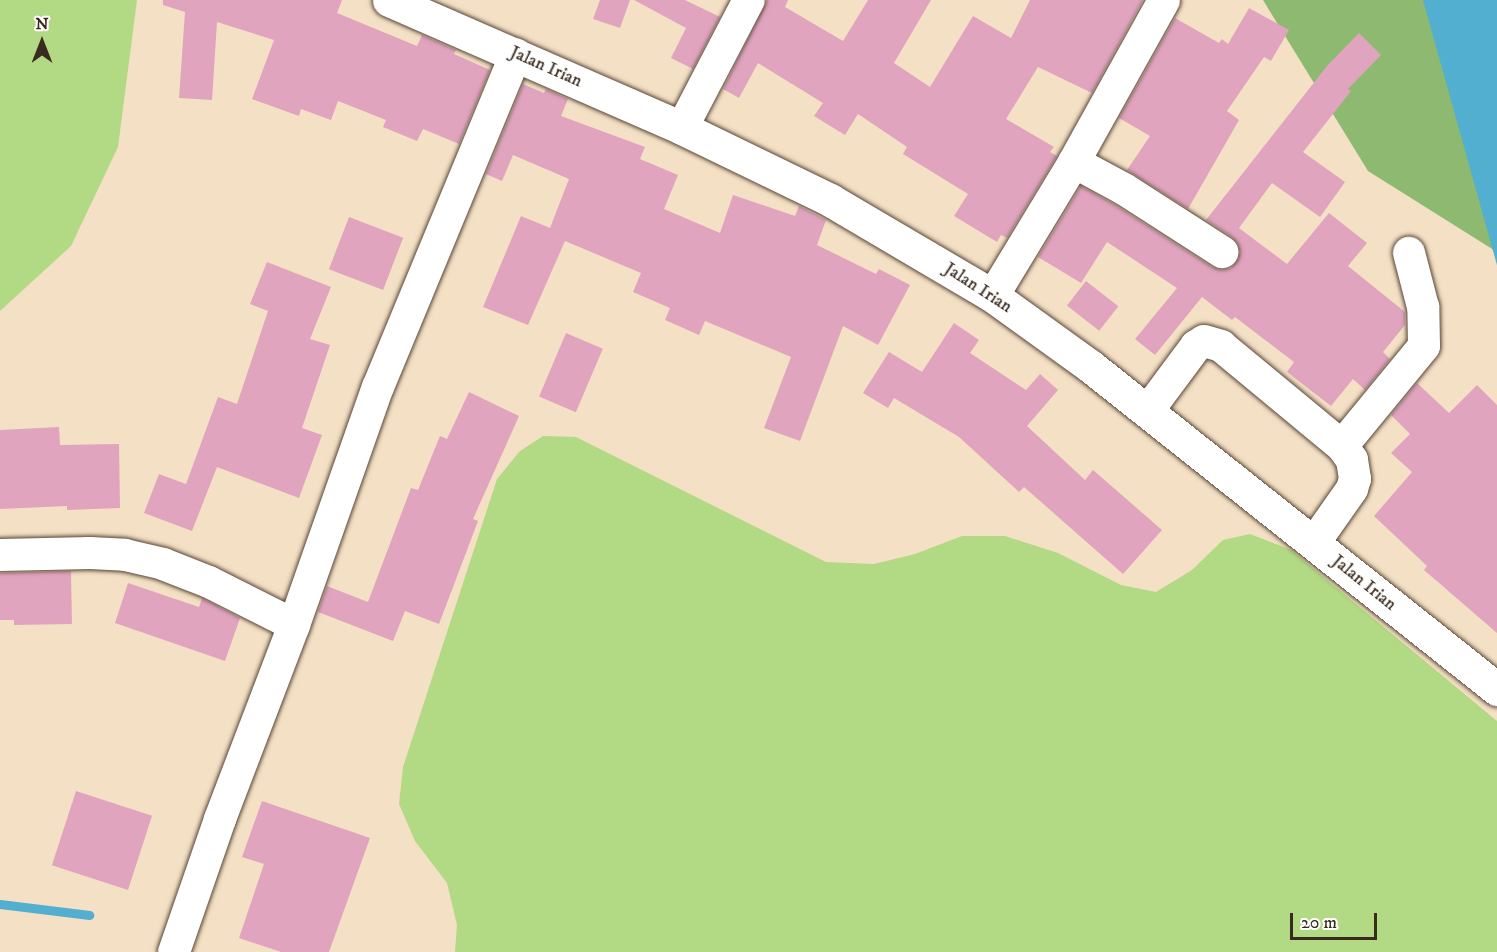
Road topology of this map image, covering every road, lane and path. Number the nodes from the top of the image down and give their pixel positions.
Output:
1 (389, 0) edge
2 (749, 0) edge
3 (1164, 0) edge
4 (516, 54) junction
5 (682, 128) junction
6 (1074, 162) junction
7 (1222, 252) dead end
8 (1409, 253) dead end
9 (993, 296) junction
10 (1147, 412) junction
11 (1342, 446) junction
12 (1314, 543) junction
13 (0, 555) edge
14 (294, 626) junction
15 (1497, 689) edge
16 (174, 952) edge

1 - 4 main road, Jalan Irian
2 - 5 street
3 - 6 street
4 - 5 main road, Jalan Irian
4 - 14 street
5 - 9 main road, Jalan Irian
6 - 7 street
6 - 9 street
8 - 11 street
9 - 10 main road, Jalan Irian
10 - 11 street
10 - 12 main road, Jalan Irian
11 - 12 street
12 - 15 main road, Jalan Irian
13 - 14 street
14 - 16 street

